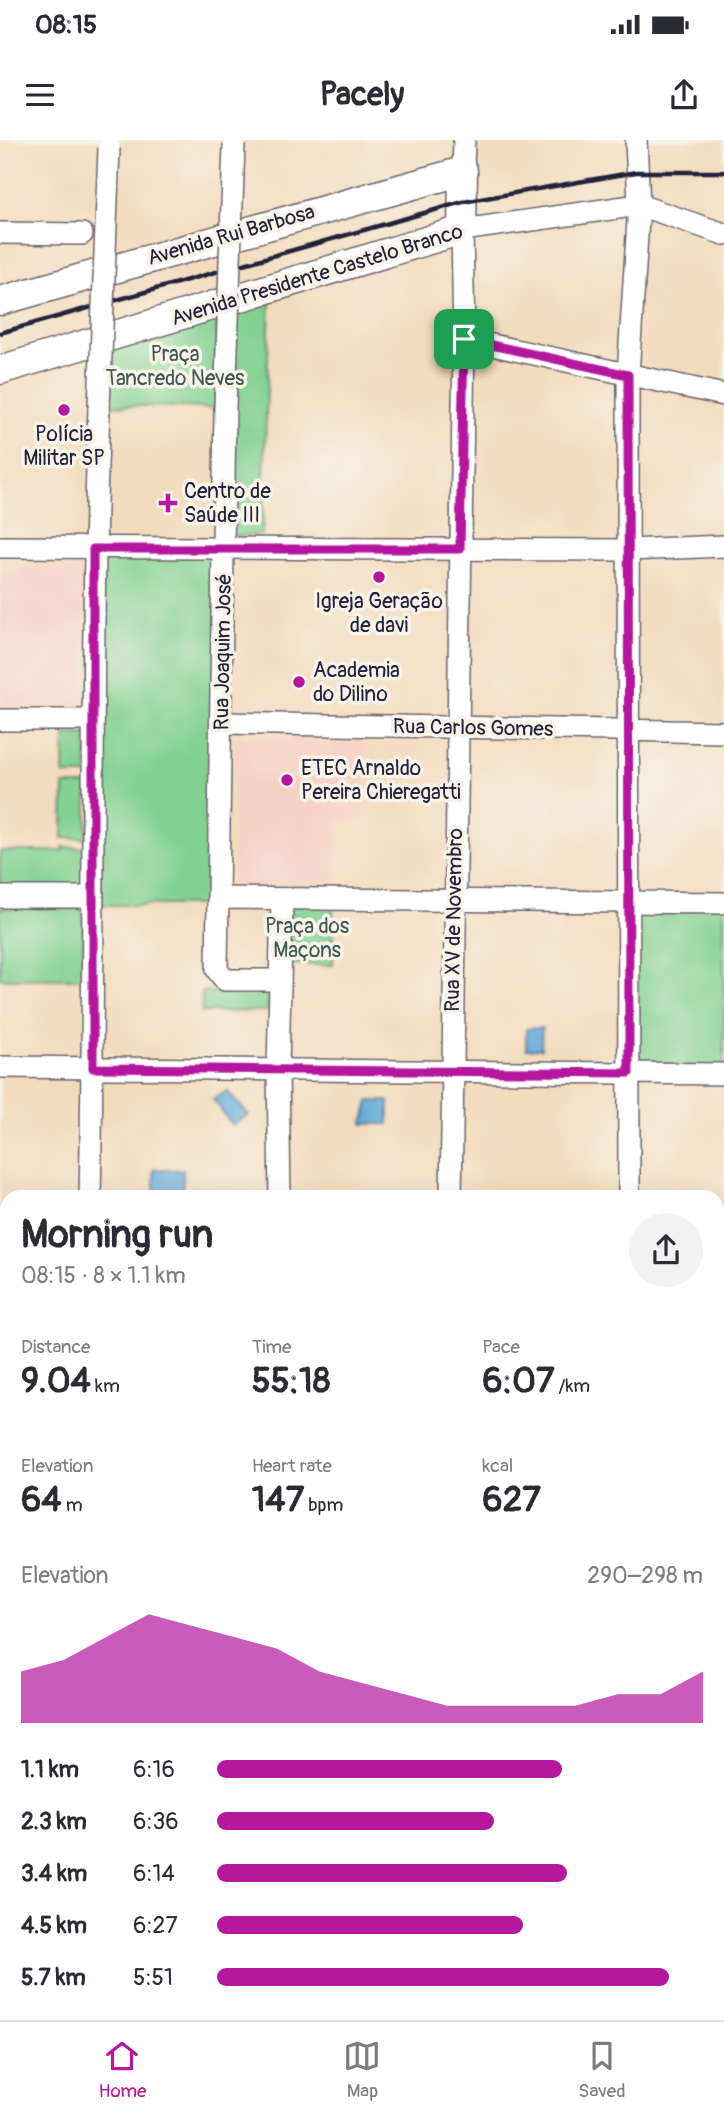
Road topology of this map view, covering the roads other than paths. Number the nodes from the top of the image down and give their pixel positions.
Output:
1 (464, 140) edge
2 (636, 140) edge
3 (234, 143) edge
4 (109, 144) edge
5 (463, 171) junction
6 (639, 205) junction
7 (462, 230) junction
8 (0, 233) edge
9 (82, 234) dead end
10 (724, 234) edge
11 (0, 301) edge
12 (464, 339) junction
13 (0, 370) edge
14 (628, 375) junction
15 (724, 394) edge
16 (724, 546) edge
17 (0, 547) edge
18 (224, 548) junction
19 (93, 549) junction
20 (460, 549) junction
21 (628, 550) junction
22 (0, 720) edge
23 (93, 720) junction
24 (222, 723) junction
25 (457, 727) junction
26 (628, 730) junction
27 (724, 732) edge
28 (0, 897) edge
29 (92, 897) junction
30 (220, 898) junction
31 (282, 899) junction
32 (454, 901) junction
33 (629, 902) junction
34 (724, 903) edge
35 (280, 980) junction
36 (0, 1067) edge
37 (93, 1068) junction
38 (278, 1070) junction
39 (453, 1072) junction
40 (629, 1073) junction
41 (724, 1074) edge
42 (90, 1190) edge
43 (280, 1190) edge
44 (451, 1190) edge
45 (629, 1190) edge

1 - 5 street, Rua XV de Novembro
2 - 6 street
3 - 18 street, Rua Joaquim José, bridge
4 - 19 street, bridge
5 - 7 main road, Rua XV de Novembro
5 - 11 main road, Avenida Rui Barbosa
6 - 7 street, Avenida Presidente Castelo Branco
6 - 10 street
6 - 14 street
7 - 12 street, Rua XV de Novembro
7 - 13 main road, Avenida Presidente Castelo Branco
8 - 9 street
12 - 14 street
12 - 20 street, Rua XV de Novembro
14 - 15 street
14 - 21 street
16 - 21 street
17 - 19 street
18 - 19 street
18 - 20 street
18 - 24 street, Rua Joaquim José
19 - 23 street
20 - 21 street
20 - 25 street, Rua XV de Novembro
21 - 26 street
22 - 23 street
23 - 29 street
24 - 25 street, Rua Carlos Gomes
24 - 30 street, Rua Joaquim José
25 - 26 street, Rua Carlos Gomes
25 - 32 street, Rua XV de Novembro
26 - 27 street, Rua Carlos Gomes
26 - 33 street
28 - 29 street
29 - 37 street
30 - 31 street
30 - 35 street, Rua Joaquim José
31 - 32 street
31 - 35 street
32 - 33 street
32 - 39 street, Rua XV de Novembro
33 - 34 street
33 - 40 street
35 - 38 street
36 - 37 street
37 - 38 street
37 - 42 street
38 - 39 street
38 - 43 street
39 - 40 street
39 - 44 street, Rua XV de Novembro
40 - 41 street
40 - 45 street

